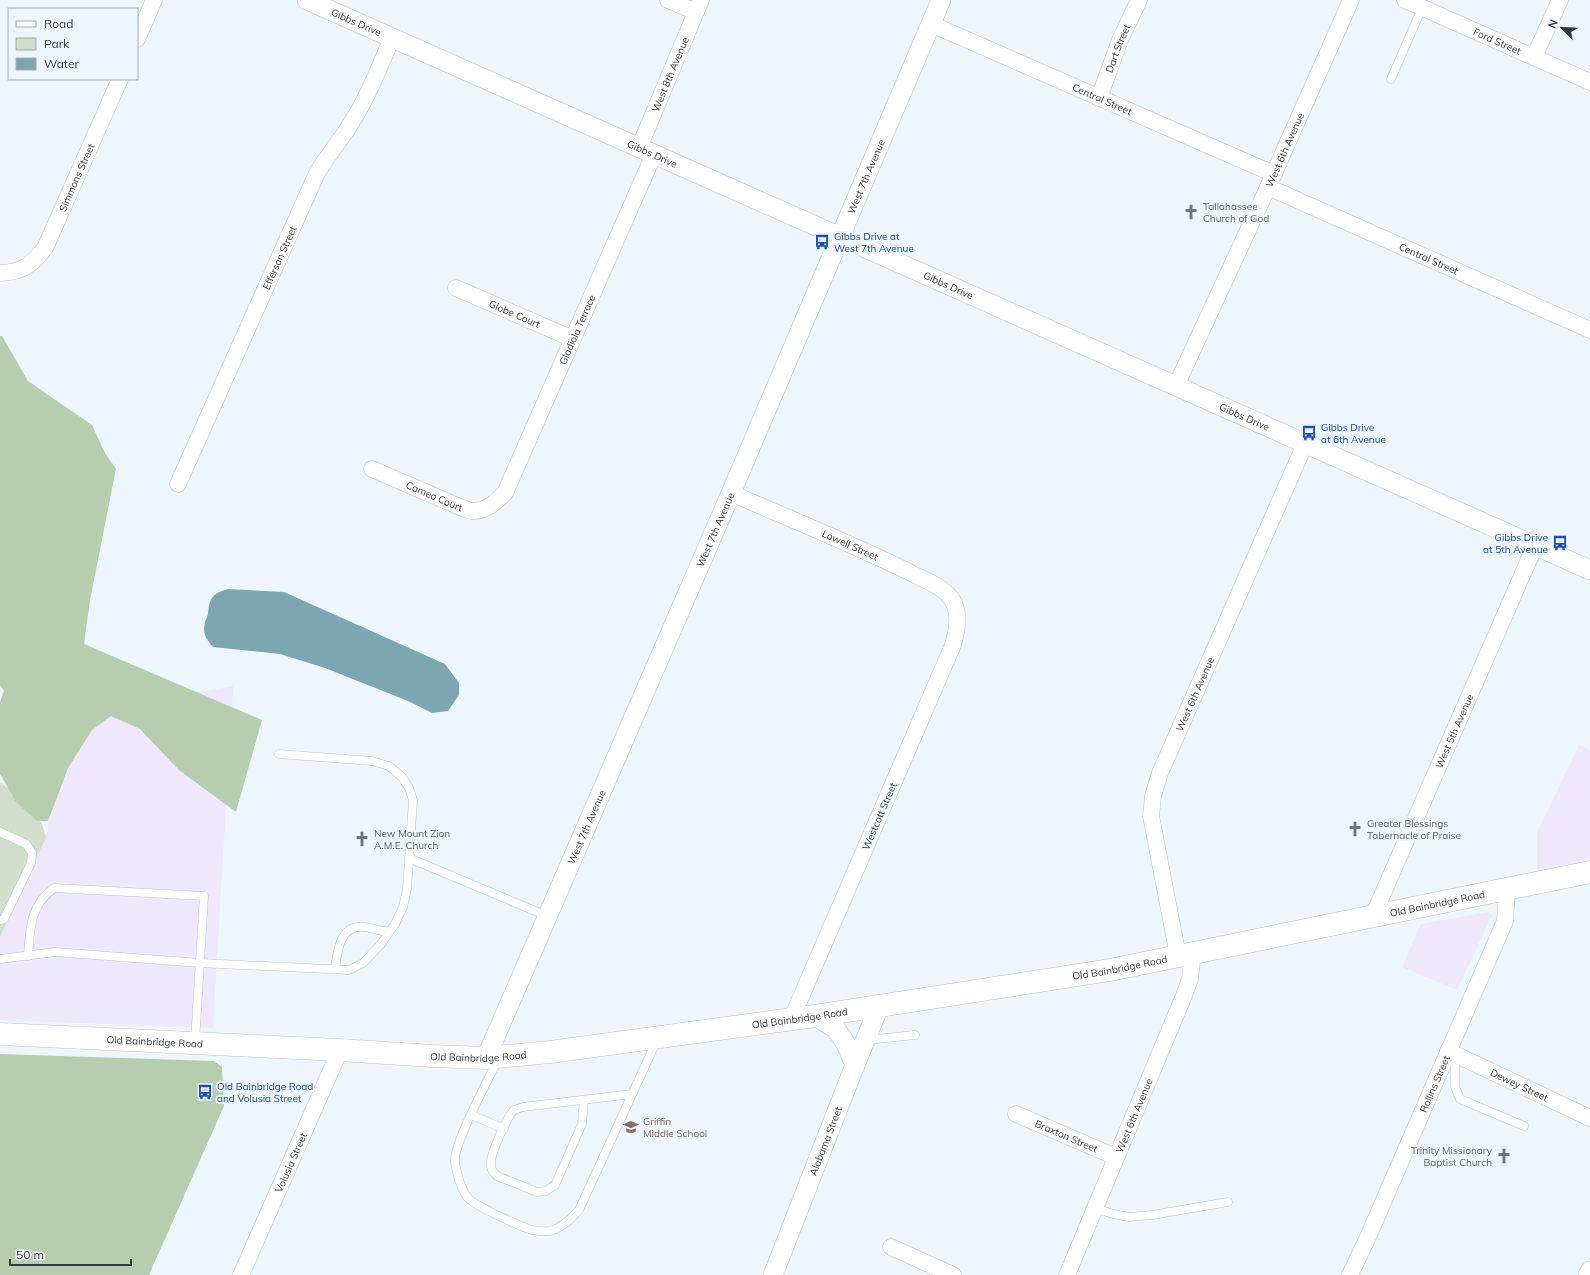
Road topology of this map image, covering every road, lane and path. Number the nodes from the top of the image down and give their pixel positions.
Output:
1 (154, 0) edge
2 (307, 0) edge
3 (668, 0) edge
4 (941, 0) edge
5 (1139, 0) edge
6 (1351, 0) edge
7 (1405, 0) edge
8 (1560, 0) edge
9 (698, 6) edge
10 (1422, 8) junction
11 (931, 24) junction
12 (138, 37) edge
13 (392, 38) junction
14 (1534, 57) junction
15 (1391, 79) dead end
16 (120, 80) edge
17 (1590, 82) edge
18 (1099, 98) junction
19 (646, 151) junction
20 (1271, 180) junction
21 (840, 237) junction
22 (0, 273) edge
23 (456, 288) dead end
24 (1590, 330) edge
25 (573, 339) junction
26 (1176, 386) junction
27 (1305, 444) junction
28 (372, 469) dead end
29 (178, 484) dead end
30 (731, 494) junction
31 (496, 502) joint
32 (1536, 546) junction
33 (1590, 570) edge
34 (957, 611) joint
35 (279, 754) dead end
36 (0, 832) edge
37 (409, 858) junction
38 (1590, 872) edge
39 (1507, 889) junction
40 (547, 916) junction
41 (1373, 916) junction
42 (0, 920) edge
43 (389, 932) junction
44 (1186, 955) junction
45 (28, 956) junction
46 (0, 959) edge
47 (200, 963) junction
48 (335, 969) junction
49 (880, 1007) junction
50 (815, 1016) junction
51 (791, 1020) junction
52 (0, 1034) edge
53 (915, 1035) dead end
54 (658, 1037) junction
55 (865, 1040) junction
56 (194, 1044) junction
57 (340, 1050) junction
58 (1451, 1053) junction
59 (493, 1057) junction
60 (855, 1065) junction
61 (632, 1094) junction
62 (584, 1100) junction
63 (1016, 1114) dead end
64 (472, 1115) junction
65 (1590, 1118) edge
66 (1524, 1126) dead end
67 (504, 1129) junction
68 (1116, 1157) junction
69 (1228, 1202) dead end
70 (1095, 1208) junction
71 (891, 1247) dead end
72 (1590, 1271) edge
73 (241, 1275) edge
74 (773, 1275) edge
75 (953, 1275) edge
76 (1067, 1275) edge
77 (1350, 1275) edge
78 (1588, 1275) edge

1 - 12 street
2 - 13 street, Gibbs Drive
3 - 9 street
4 - 11 street, West 7th Avenue
5 - 18 street, Dart Street
6 - 20 street, West 6th Avenue
7 - 10 street, Ford Street
8 - 14 street
9 - 19 street, West 8th Avenue
10 - 14 street, Ford Street
10 - 15 lane
11 - 18 street, Central Street
11 - 21 street, West 7th Avenue
13 - 19 street, Gibbs Drive
13 - 29 street, Efferson Street
14 - 17 street, Ford Street
16 - 22 street, Simmons Street
18 - 20 street, Central Street
19 - 21 street, Gibbs Drive
19 - 25 street, Gladiola Terrace
20 - 24 street, Central Street
20 - 26 street, West 6th Avenue
21 - 26 street, Gibbs Drive
21 - 30 street, West 7th Avenue
23 - 25 street, Globe Court
25 - 31 street, Gladiola Terrace
26 - 27 street, Gibbs Drive
27 - 32 street, Gibbs Drive
27 - 44 street, West 6th Avenue
28 - 31 street, Cameo Court
30 - 34 street, Lowell Street
30 - 40 street, West 7th Avenue
32 - 33 street, Gibbs Drive
32 - 41 street, West 5th Avenue
34 - 51 street, Westcott Street
35 - 37 lane
36 - 42 lane
37 - 40 lane
37 - 43 lane
38 - 39 main road, Old Bainbridge Road
39 - 41 main road, Old Bainbridge Road
39 - 58 street, Rollins Street
40 - 59 street, West 7th Avenue
41 - 44 main road, Old Bainbridge Road
43 - 48 lane
43 - 48 lane
44 - 49 main road, Old Bainbridge Road
44 - 68 street, West 6th Avenue
45 - 46 lane
45 - 47 lane
45 - 47 lane
47 - 48 lane
47 - 56 lane
49 - 50 main road, Old Bainbridge Road
49 - 55 street, Alabama Street
50 - 51 main road, Old Bainbridge Road
50 - 60 street
51 - 54 main road, Old Bainbridge Road
52 - 56 main road, Old Bainbridge Road
53 - 55 lane
54 - 59 main road, Old Bainbridge Road
54 - 61 lane
55 - 60 street, Alabama Street
56 - 57 main road, Old Bainbridge Road
57 - 59 main road, Old Bainbridge Road
57 - 73 street, Volusia Street
58 - 65 street, Dewey Street
58 - 66 lane
58 - 77 street, Rollins Street
59 - 64 lane
60 - 74 street, Alabama Street
61 - 62 lane
61 - 64 lane
62 - 67 lane
62 - 67 lane
63 - 68 street, Braxton Street
64 - 67 lane
68 - 70 street, West 6th Avenue
69 - 70 lane
70 - 76 street, West 6th Avenue
71 - 75 street
72 - 78 street

